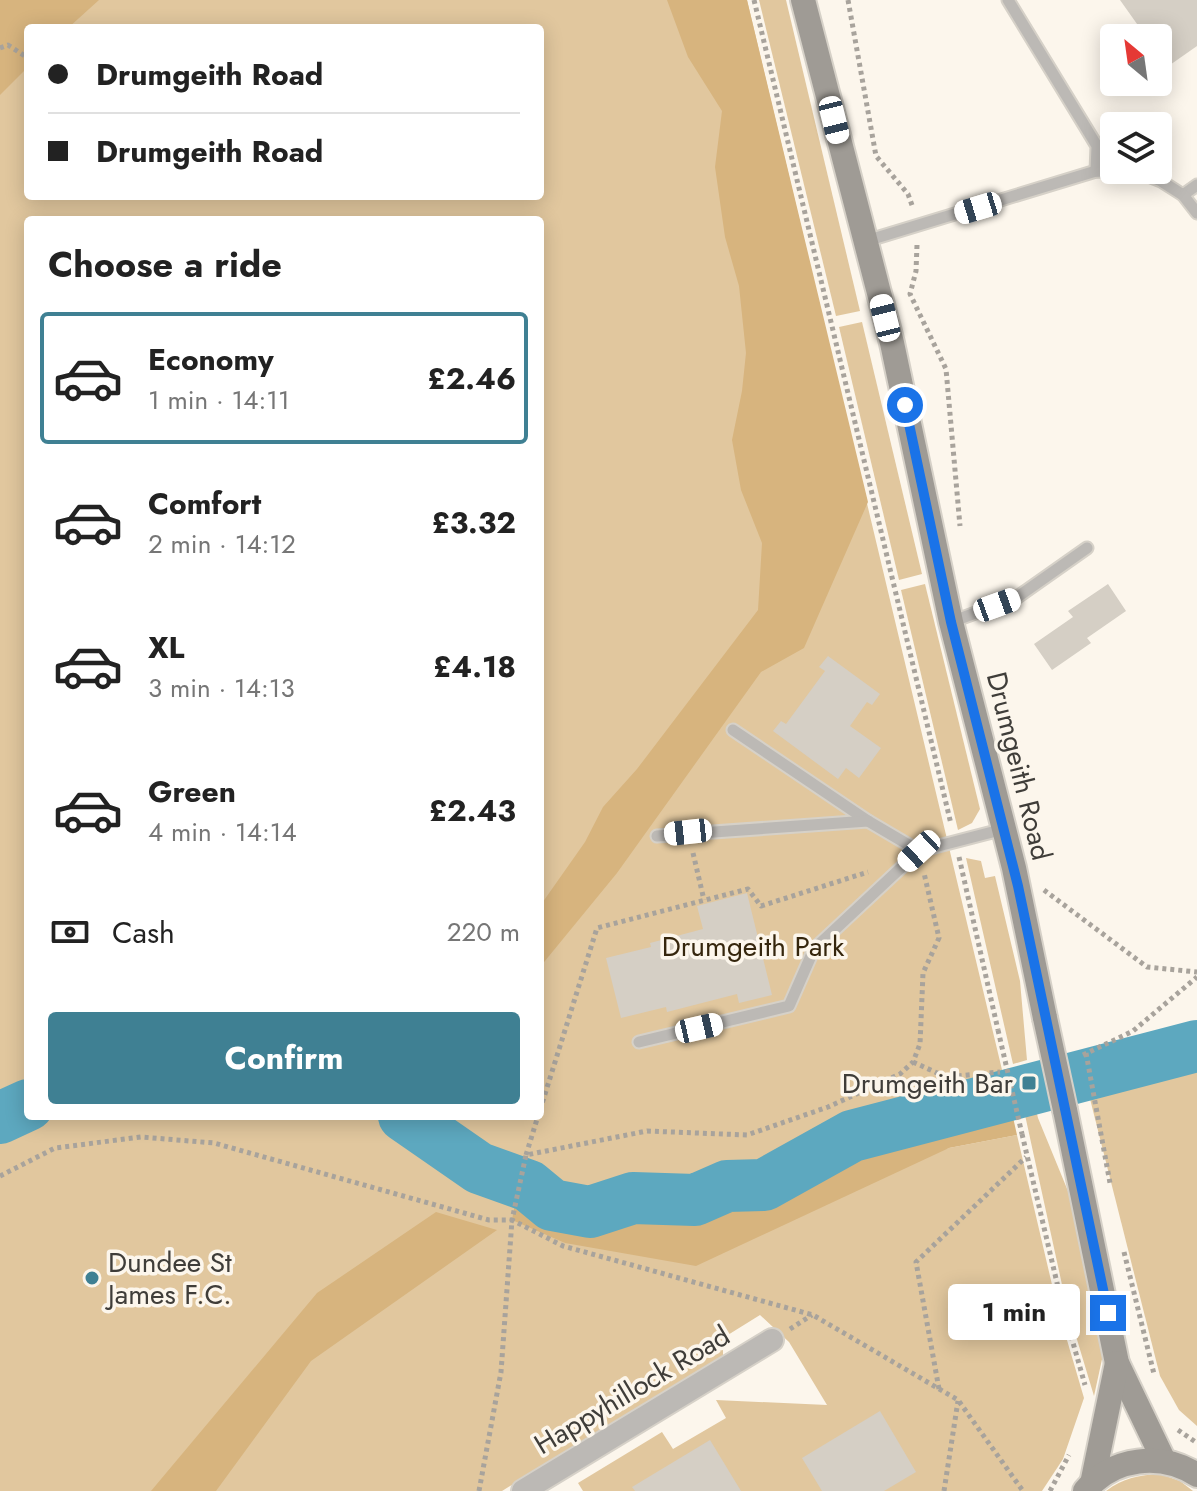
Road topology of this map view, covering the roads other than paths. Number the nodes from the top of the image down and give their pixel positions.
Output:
1 (803, 0) edge
2 (1008, 0) edge
3 (1096, 171) junction
4 (1197, 185) edge
5 (1183, 195) junction
6 (1197, 213) edge
7 (865, 241) junction
8 (1087, 548) dead end
9 (951, 622) junction
10 (733, 730) dead end
11 (868, 821) junction
12 (1004, 829) junction
13 (657, 836) dead end
14 (919, 851) junction
15 (639, 1042) dead end
16 (772, 1340) dead end
17 (1117, 1363) junction
18 (1164, 1461) junction
19 (1197, 1475) edge
20 (1088, 1487) edge
21 (523, 1491) edge

1 - 7 main road, Drumgeith Road
2 - 3 lane
3 - 5 lane
3 - 7 lane
4 - 5 lane
5 - 6 lane
7 - 9 main road, Drumgeith Road
8 - 9 lane
9 - 12 main road, Drumgeith Road
10 - 11 lane
11 - 13 lane
11 - 14 lane
12 - 14 lane
12 - 17 main road, Drumgeith Road, bridge
14 - 15 lane
16 - 21 street, Happyhillock Road
17 - 18 main road, Drumgeith Road
17 - 20 main road, Drumgeith Road
18 - 19 main road
18 - 20 main road

